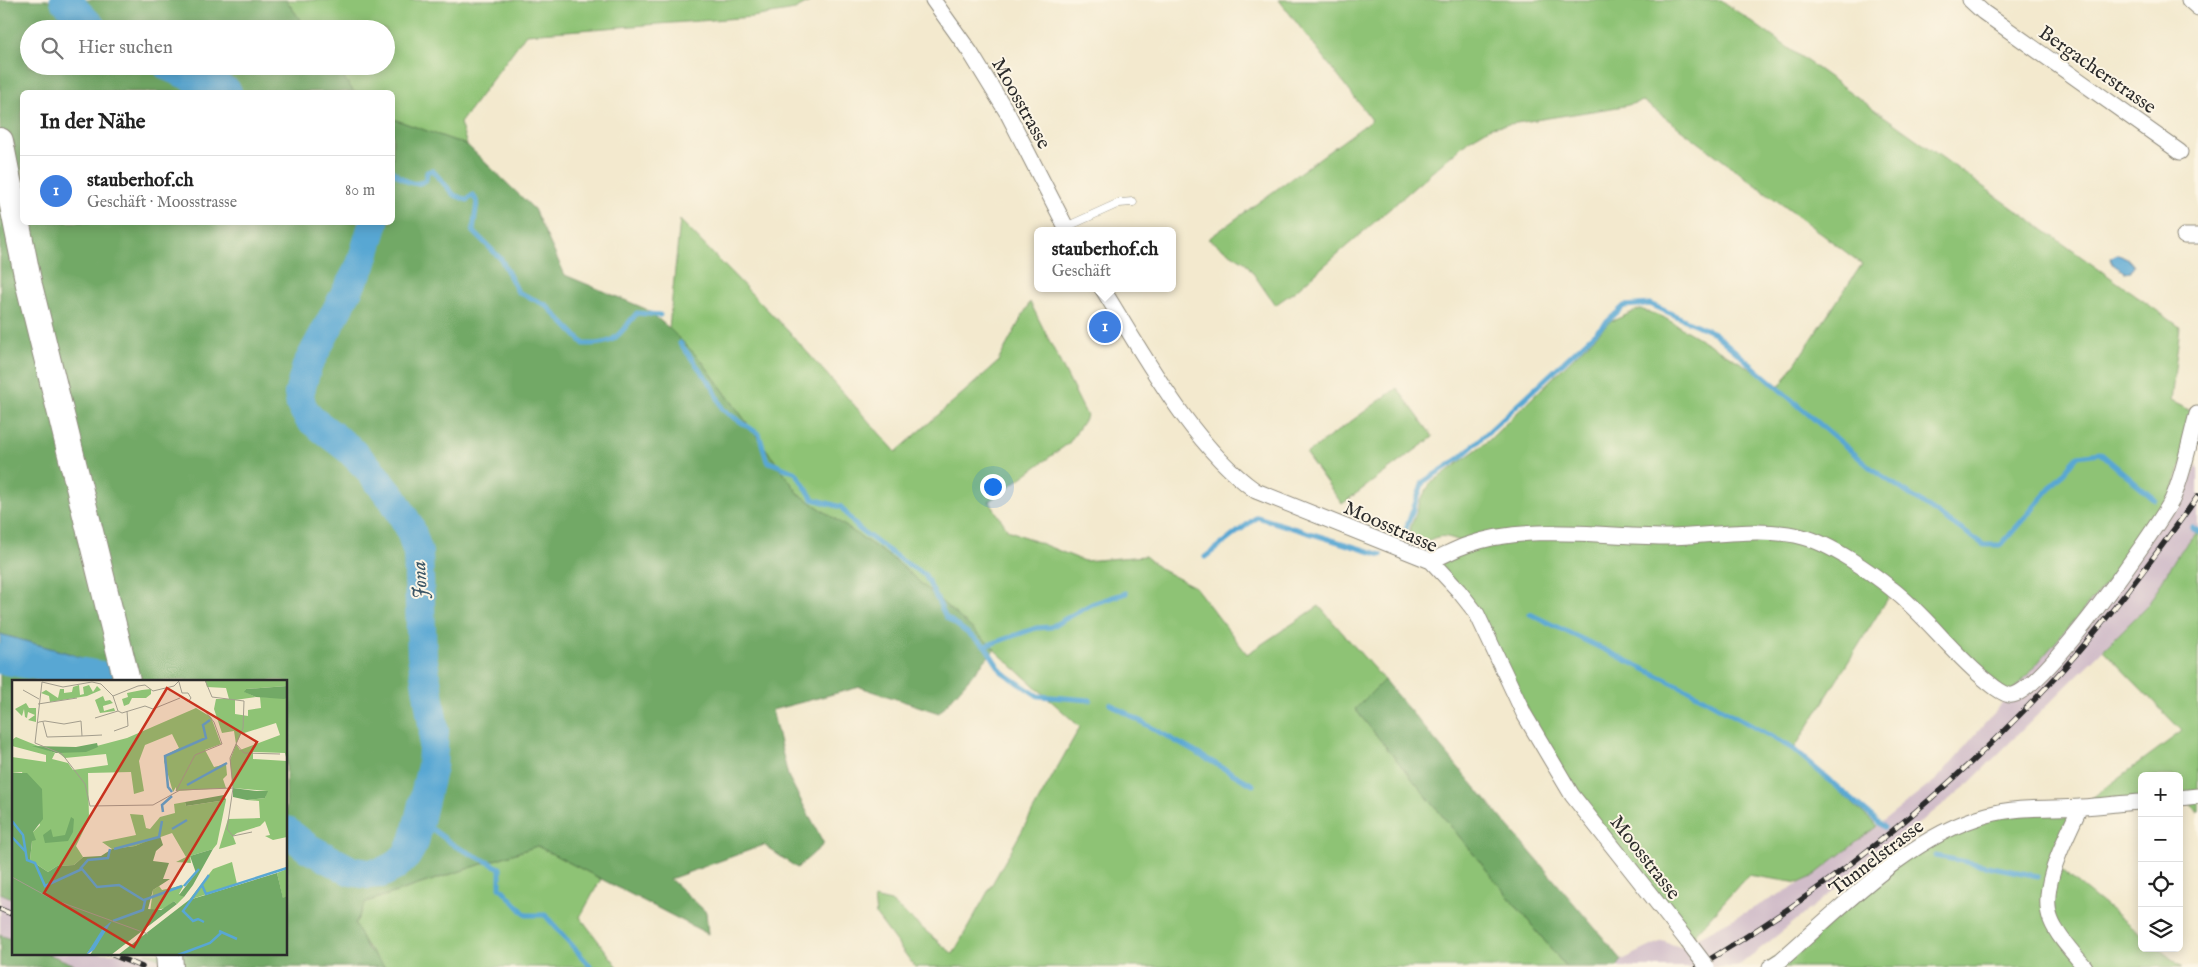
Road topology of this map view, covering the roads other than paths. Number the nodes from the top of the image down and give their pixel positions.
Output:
1 (933, 0) edge
2 (1970, 0) edge
3 (2188, 0) edge
4 (2198, 8) edge
5 (0, 142) edge
6 (2180, 152) dead end
7 (1133, 202) dead end
8 (1066, 227) edge
9 (1071, 227) edge
10 (1104, 292) edge
11 (2197, 414) dead end
12 (1431, 561) junction
13 (127, 680) edge
14 (2198, 796) edge
15 (2183, 798) edge
16 (2138, 802) edge
17 (2080, 807) junction
18 (169, 954) edge
19 (170, 967) edge
20 (1707, 967) edge
21 (1770, 967) edge
22 (2085, 967) edge

1 - 8 street, Moosstrasse
2 - 6 street, Bergacherstrasse
3 - 4 street
5 - 13 highway
7 - 9 lane
10 - 12 street, Moosstrasse
11 - 12 street
12 - 20 street, Moosstrasse, bridge
14 - 15 street
16 - 17 street, Tunnelstrasse
17 - 21 street, Tunnelstrasse
17 - 22 street
18 - 19 highway

